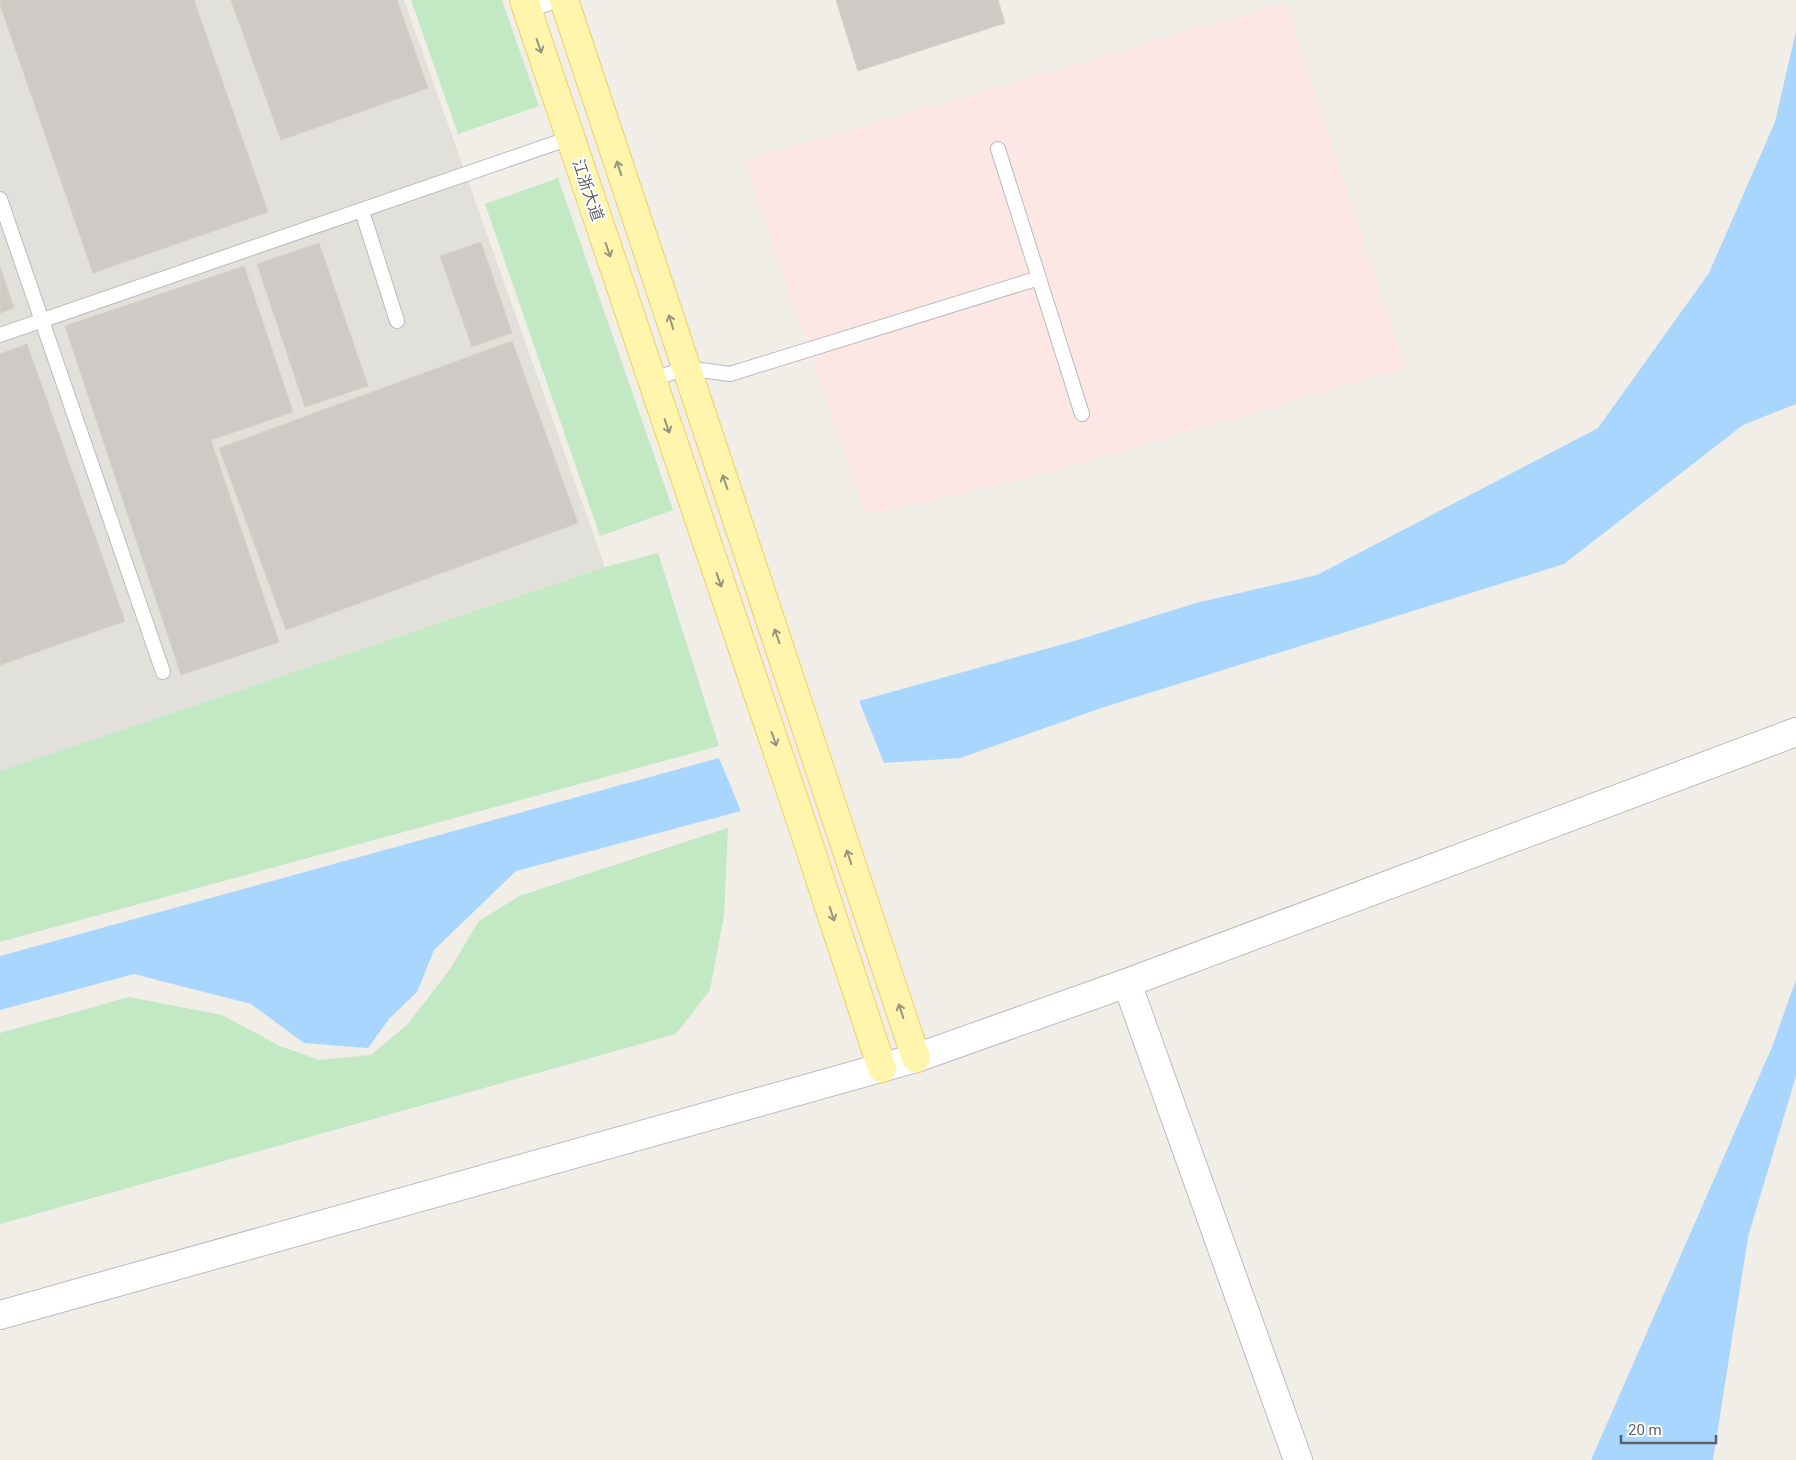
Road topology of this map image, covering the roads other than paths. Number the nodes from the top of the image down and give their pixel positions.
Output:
1 (559, 0) edge
2 (564, 0) edge
3 (525, 5) edge
4 (570, 138) junction
5 (998, 149) dead end
6 (0, 199) edge
7 (362, 211) junction
8 (1039, 278) junction
9 (42, 321) junction
10 (397, 321) dead end
11 (0, 335) edge
12 (686, 368) junction
13 (651, 380) junction
14 (1082, 414) dead end
15 (163, 672) dead end
16 (1796, 732) edge
17 (1128, 983) junction
18 (916, 1058) junction
19 (882, 1068) junction
20 (0, 1315) edge
21 (1298, 1460) edge

1 - 3 lane
12 -> 2 main road
3 -> 4 main road, 江浙大道
4 - 7 lane
4 -> 13 main road, 江浙大道
5 - 8 lane
6 - 9 lane
7 - 9 lane
7 - 10 lane
8 - 12 lane
8 - 14 lane
9 - 11 lane
9 - 15 lane
12 - 13 lane
18 -> 12 main road
13 -> 19 main road, 江浙大道
16 - 17 main road
17 - 18 main road
17 - 21 main road
18 - 19 main road
19 - 20 main road

